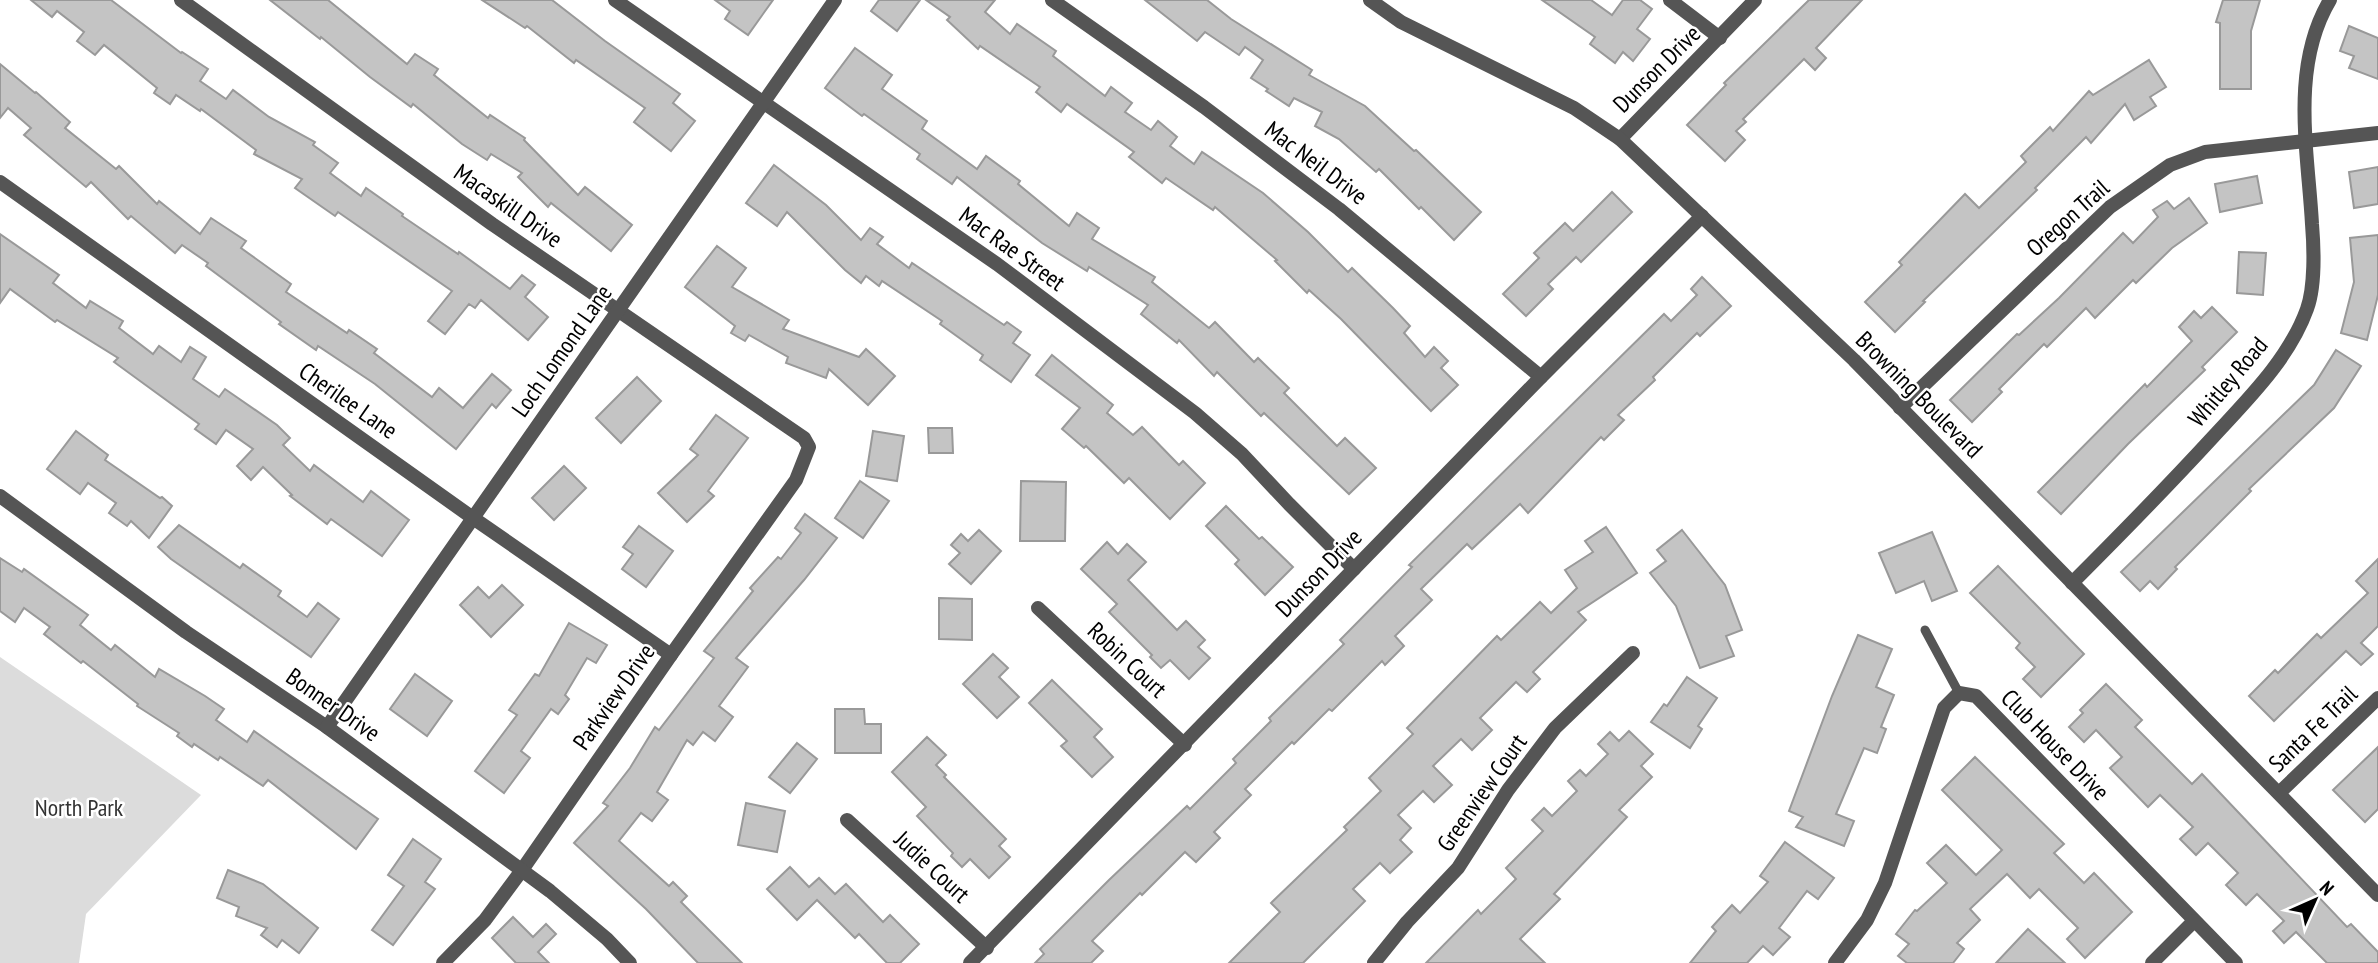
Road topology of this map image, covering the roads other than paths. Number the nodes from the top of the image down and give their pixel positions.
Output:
1 (181, 0) edge
2 (615, 0) edge
3 (835, 0) edge
4 (1052, 0) edge
5 (1370, 0) edge
6 (1670, 0) edge
7 (1755, 0) edge
8 (2330, 0) edge
9 (1720, 38) junction
10 (763, 102) junction
11 (2378, 133) edge
12 (1620, 139) junction
13 (2307, 141) junction
14 (0, 182) edge
15 (1702, 216) junction
16 (618, 310) junction
17 (1541, 377) junction
18 (1900, 408) junction
19 (809, 447) joint
20 (0, 496) edge
21 (473, 518) junction
22 (1354, 569) junction
23 (2072, 583) junction
24 (1038, 608) dead end
25 (1925, 630) dead end
26 (1633, 653) dead end
27 (671, 655) junction
28 (1959, 693) junction
29 (2378, 698) edge
30 (327, 727) junction
31 (1185, 745) junction
32 (2279, 793) junction
33 (847, 820) dead end
34 (522, 870) junction
35 (2378, 895) edge
36 (2193, 921) junction
37 (987, 948) junction
38 (443, 963) edge
39 (630, 963) edge
40 (971, 963) edge
41 (1374, 963) edge
42 (1835, 963) edge
43 (2152, 963) edge
44 (2236, 963) edge

1 - 16 street, Macaskill Drive
2 - 10 street, Mac Rae Street
3 - 10 street, Loch Lomond Lane
4 - 17 street, Mac Neil Drive
5 - 12 street, Browning Boulevard
6 - 9 street
7 - 9 street, Dunson Drive
8 - 13 street, Whitley Road
9 - 12 street, Dunson Drive
10 - 16 street, Loch Lomond Lane
10 - 22 street, Mac Rae Street
11 - 13 street, Oregon Trail
12 - 15 street, Browning Boulevard
13 - 18 street, Oregon Trail
13 - 23 street, Whitley Road
14 - 21 street, Cherilee Lane
15 - 17 street, Dunson Drive
15 - 18 street, Browning Boulevard
16 - 19 street, Macaskill Drive
16 - 21 street, Loch Lomond Lane
17 - 22 street, Dunson Drive
18 - 23 street, Browning Boulevard
19 - 27 street, Parkview Drive
20 - 30 street, Bonner Drive
21 - 27 street, Cherilee Lane
21 - 30 street, Loch Lomond Lane
22 - 31 street, Dunson Drive
23 - 32 street, Browning Boulevard
24 - 31 street, Robin Court
25 - 28 lane
26 - 41 street, Greenview Court
27 - 34 street, Parkview Drive
28 - 36 street, Club House Drive
28 - 42 street
29 - 32 street, Santa Fe Trail
30 - 34 street, Bonner Drive
31 - 37 street, Dunson Drive
32 - 35 street, Browning Boulevard
33 - 37 street, Judie Court
34 - 38 street, Parkview Drive
34 - 39 street, Bonner Drive
36 - 43 street
36 - 44 street, Club House Drive
37 - 40 street, Dunson Drive

